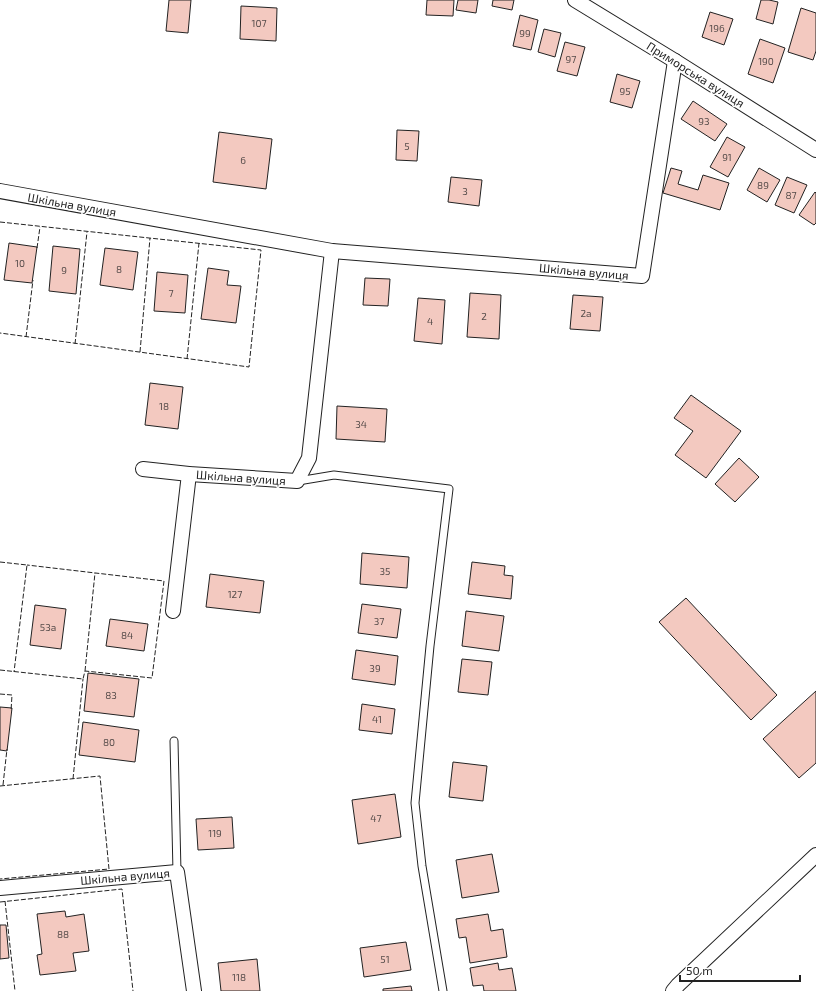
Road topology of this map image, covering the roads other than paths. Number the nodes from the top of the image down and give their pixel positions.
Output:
1 (575, 0) edge
2 (675, 61) junction
3 (816, 150) edge
4 (0, 191) edge
5 (332, 251) junction
6 (143, 469) dead end
7 (189, 474) junction
8 (298, 481) junction
9 (173, 611) dead end
10 (174, 741) dead end
11 (816, 855) edge
12 (177, 872) junction
13 (0, 888) edge
14 (194, 991) edge
15 (443, 991) edge
16 (673, 991) edge

1 - 2 street, Приморська вулиця
2 - 3 street, Приморська вулиця
2 - 5 street, Шкільна вулиця
4 - 5 street, Шкільна вулиця
5 - 8 street, Шкільна вулиця
6 - 7 street, Шкільна вулиця
7 - 8 street, Шкільна вулиця
7 - 9 street
8 - 15 lane
10 - 12 lane
11 - 16 street
12 - 13 street, Шкільна вулиця
12 - 14 street, Шкільна вулиця

